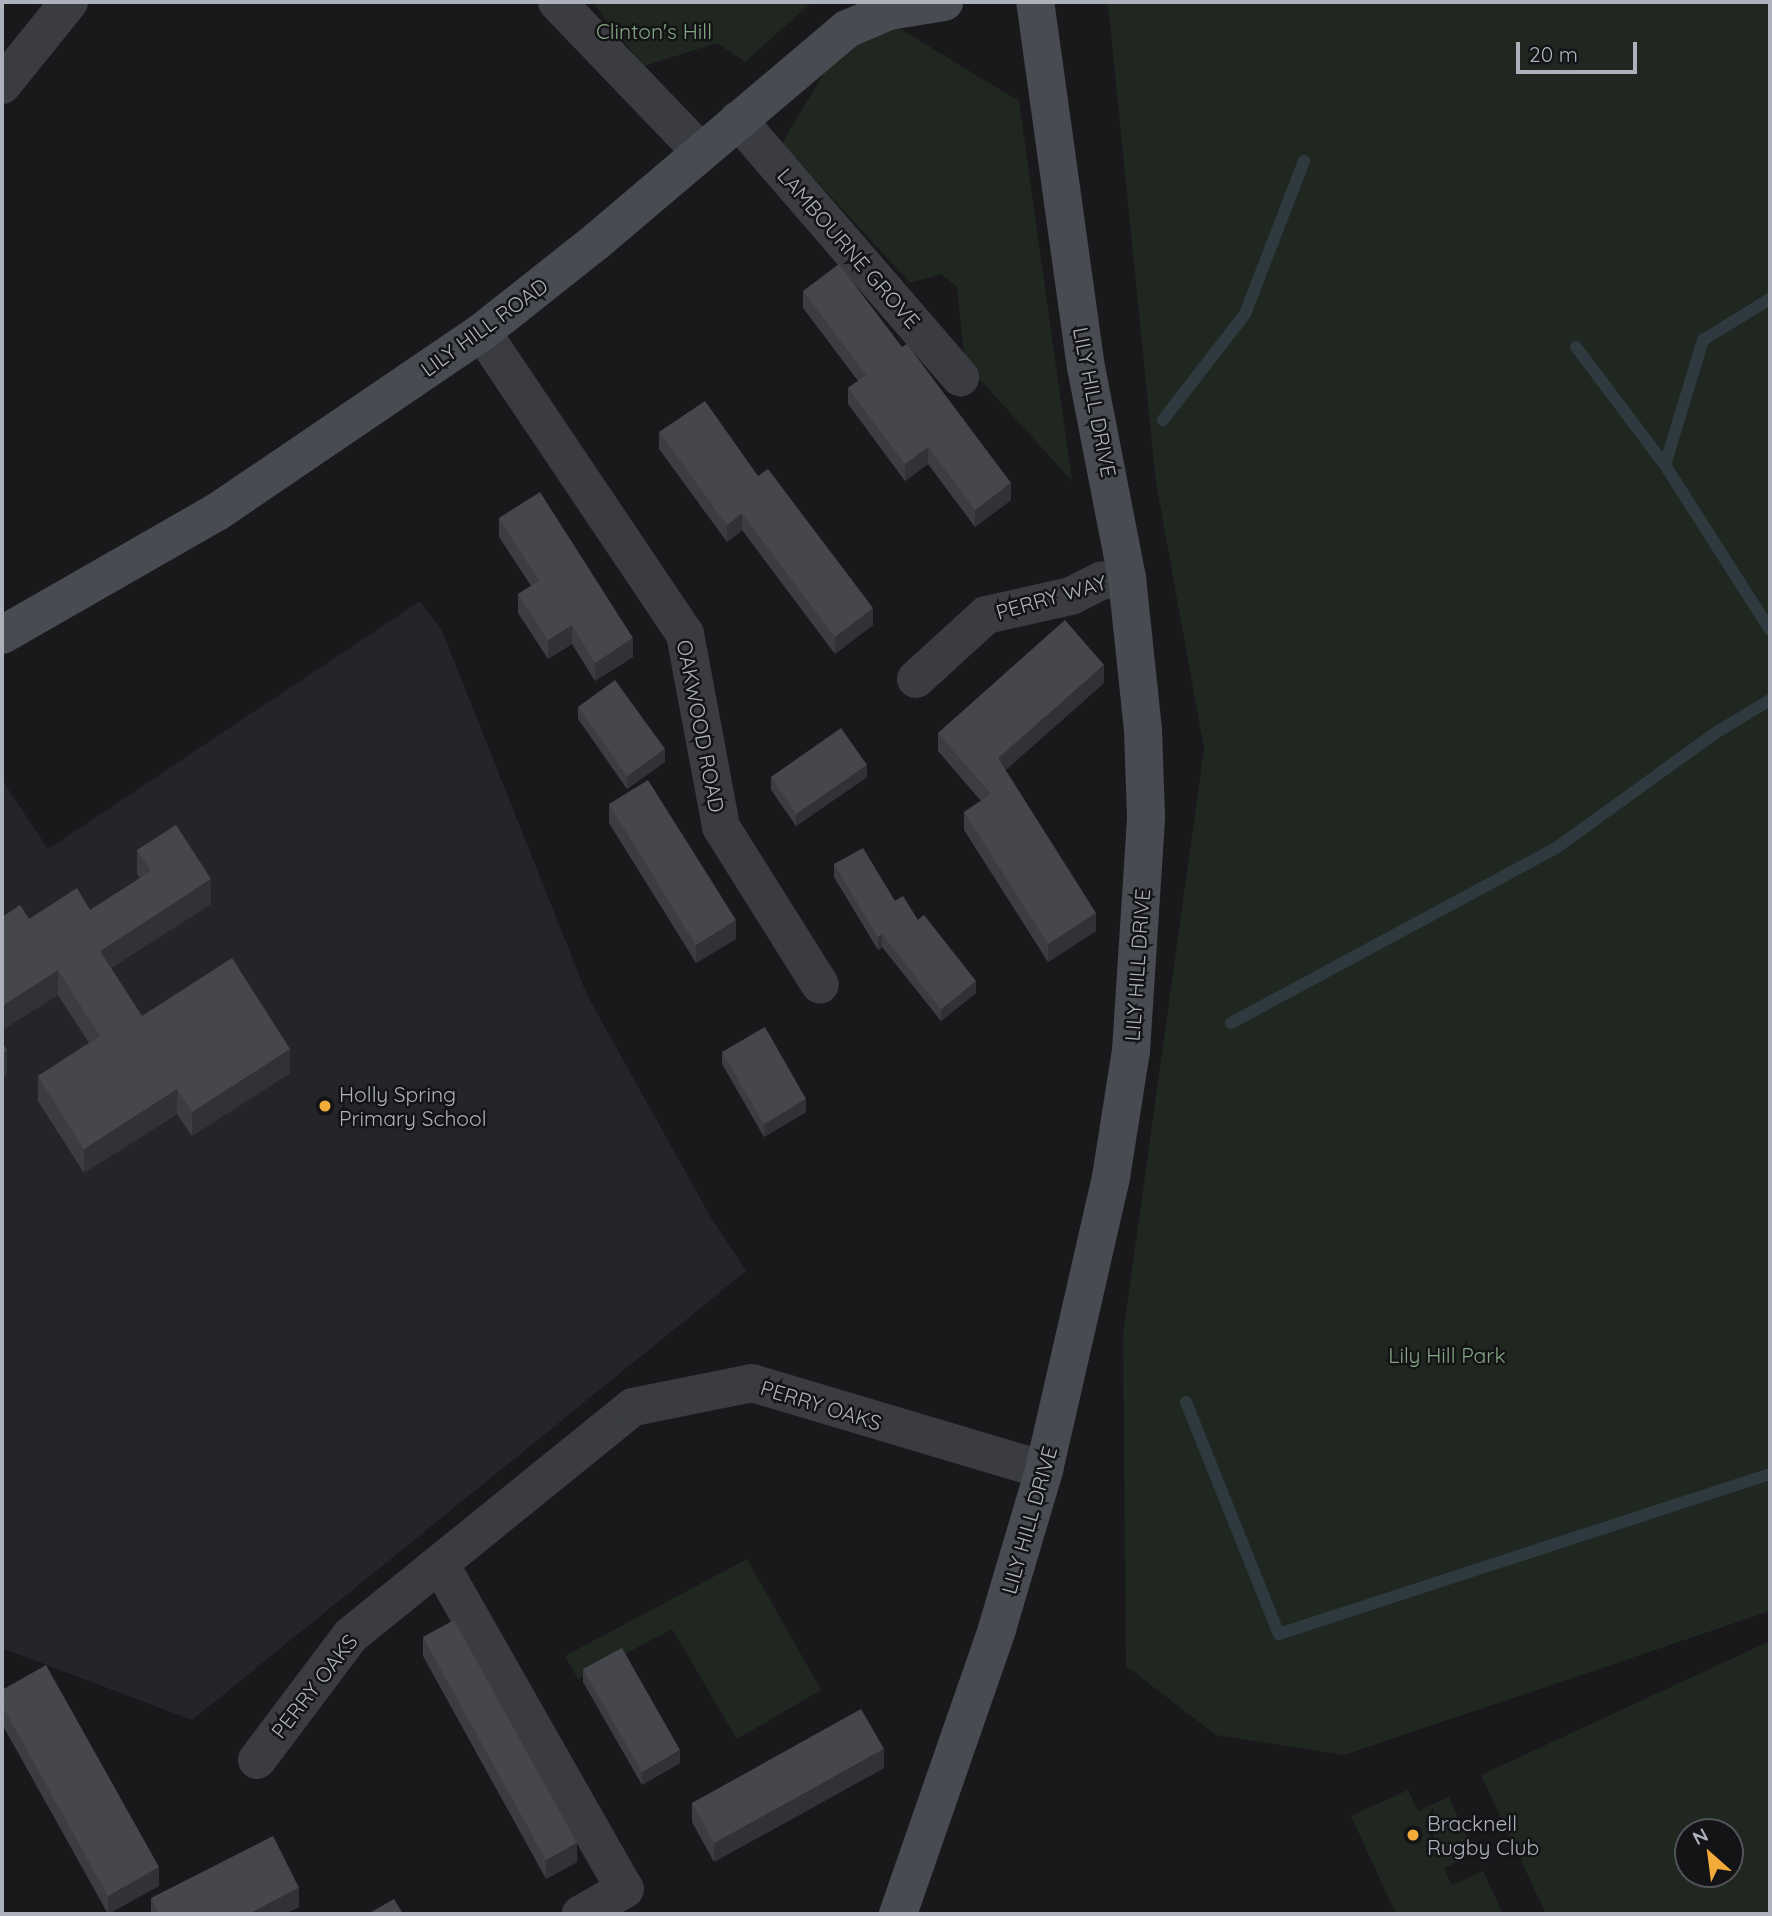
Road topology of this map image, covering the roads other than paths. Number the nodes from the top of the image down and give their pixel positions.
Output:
1 (69, 2) edge
2 (557, 2) edge
3 (944, 2) edge
4 (1035, 2) edge
5 (2, 85) edge
6 (738, 120) junction
7 (701, 152) junction
8 (482, 332) junction
9 (960, 377) dead end
10 (1127, 578) junction
11 (2, 635) edge
12 (916, 679) dead end
13 (820, 985) dead end
14 (1044, 1470) junction
15 (440, 1564) junction
16 (257, 1760) dead end
17 (900, 1911) edge
18 (581, 1914) edge

1 - 5 street
2 - 7 street
3 - 6 street, LILY HILL ROAD
4 - 10 street, LILY HILL DRIVE
6 - 7 street, LILY HILL ROAD
6 - 9 street, LAMBOURNE GROVE
7 - 8 street, LILY HILL ROAD
8 - 11 street, LILY HILL ROAD
8 - 13 street, OAKWOOD ROAD
10 - 12 street, PERRY WAY
10 - 14 street, LILY HILL DRIVE
14 - 15 street, PERRY OAKS
14 - 17 street, LILY HILL DRIVE
15 - 16 street, PERRY OAKS
15 - 18 street

